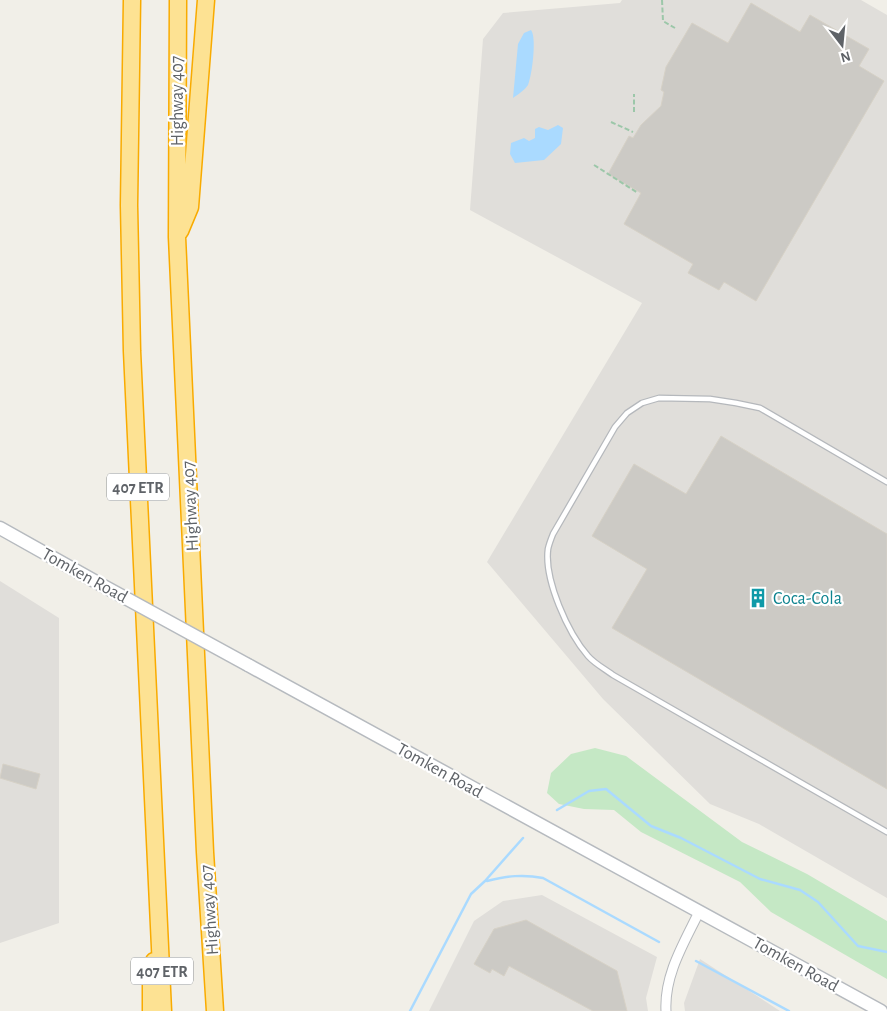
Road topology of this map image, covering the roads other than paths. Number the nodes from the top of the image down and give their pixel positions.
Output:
1 (132, 0) edge
2 (178, 0) edge
3 (206, 0) edge
4 (178, 237) junction
5 (887, 482) edge
6 (0, 528) edge
7 (887, 832) edge
8 (699, 912) junction
9 (159, 932) junction
10 (213, 962) junction
11 (151, 1011) edge
12 (164, 1011) edge
13 (215, 1011) edge
14 (220, 1011) edge
15 (666, 1011) edge
16 (881, 1011) edge

1 - 9 highway, 407 ETR
2 - 4 highway, Highway 407 / 407 ETR
3 - 4 highway
4 - 10 highway, Highway 407 / 407 ETR
5 - 7 lane
6 - 8 main road, Tomken Road, bridge
8 - 15 street
8 - 16 main road, Tomken Road
9 - 11 highway
9 - 12 highway, 407 ETR
10 - 13 highway, Highway 407 / 407 ETR
10 - 14 highway

